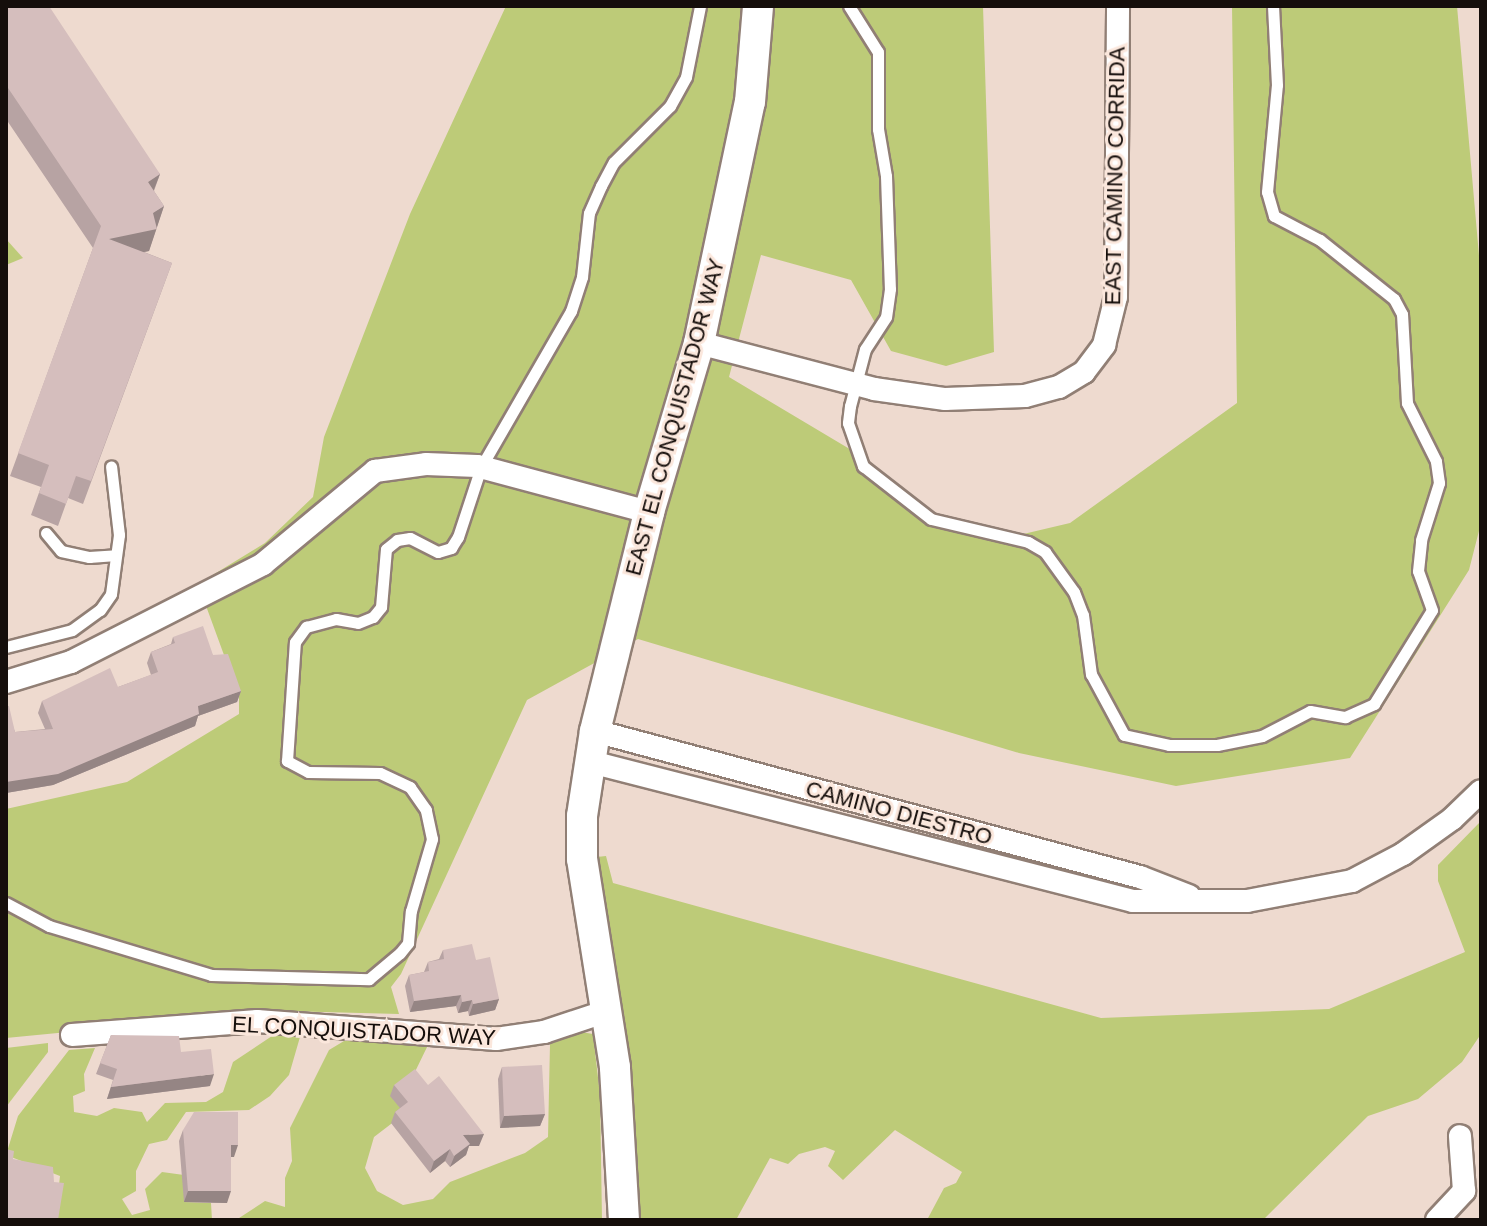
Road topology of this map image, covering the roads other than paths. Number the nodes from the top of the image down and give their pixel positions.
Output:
1 (700, 6) edge
2 (758, 6) edge
3 (849, 6) edge
4 (1118, 6) edge
5 (1273, 6) edge
6 (699, 343) junction
7 (855, 384) junction
8 (111, 466) dead end
9 (481, 467) junction
10 (649, 512) junction
11 (46, 533) dead end
12 (116, 555) junction
13 (6, 647) edge
14 (6, 682) edge
15 (595, 731) junction
16 (591, 762) junction
17 (1481, 791) edge
18 (1201, 901) junction
19 (6, 903) edge
20 (604, 1012) junction
21 (72, 1035) dead end
22 (1460, 1136) dead end
23 (624, 1220) edge
24 (1437, 1220) edge

1 - 9 lane
2 - 6 street, EAST EL CONQUISTADOR WAY
3 - 7 lane
4 - 7 street, EAST CAMINO CORRIDA
5 - 7 lane
6 - 7 street, EAST CAMINO CORRIDA
6 - 10 street, EAST EL CONQUISTADOR WAY
8 - 12 lane
9 - 10 street
9 - 14 street
9 - 19 lane
10 - 15 street, EAST EL CONQUISTADOR WAY
11 - 12 lane
12 - 13 lane
15 - 16 street, EAST EL CONQUISTADOR WAY
15 - 18 street, CAMINO DIESTRO
16 - 18 street, CAMINO DIESTRO
16 - 20 street, EAST EL CONQUISTADOR WAY
17 - 18 street, CAMINO DIESTRO
20 - 21 street, EL CONQUISTADOR WAY
20 - 23 street, EAST EL CONQUISTADOR WAY
22 - 24 street

